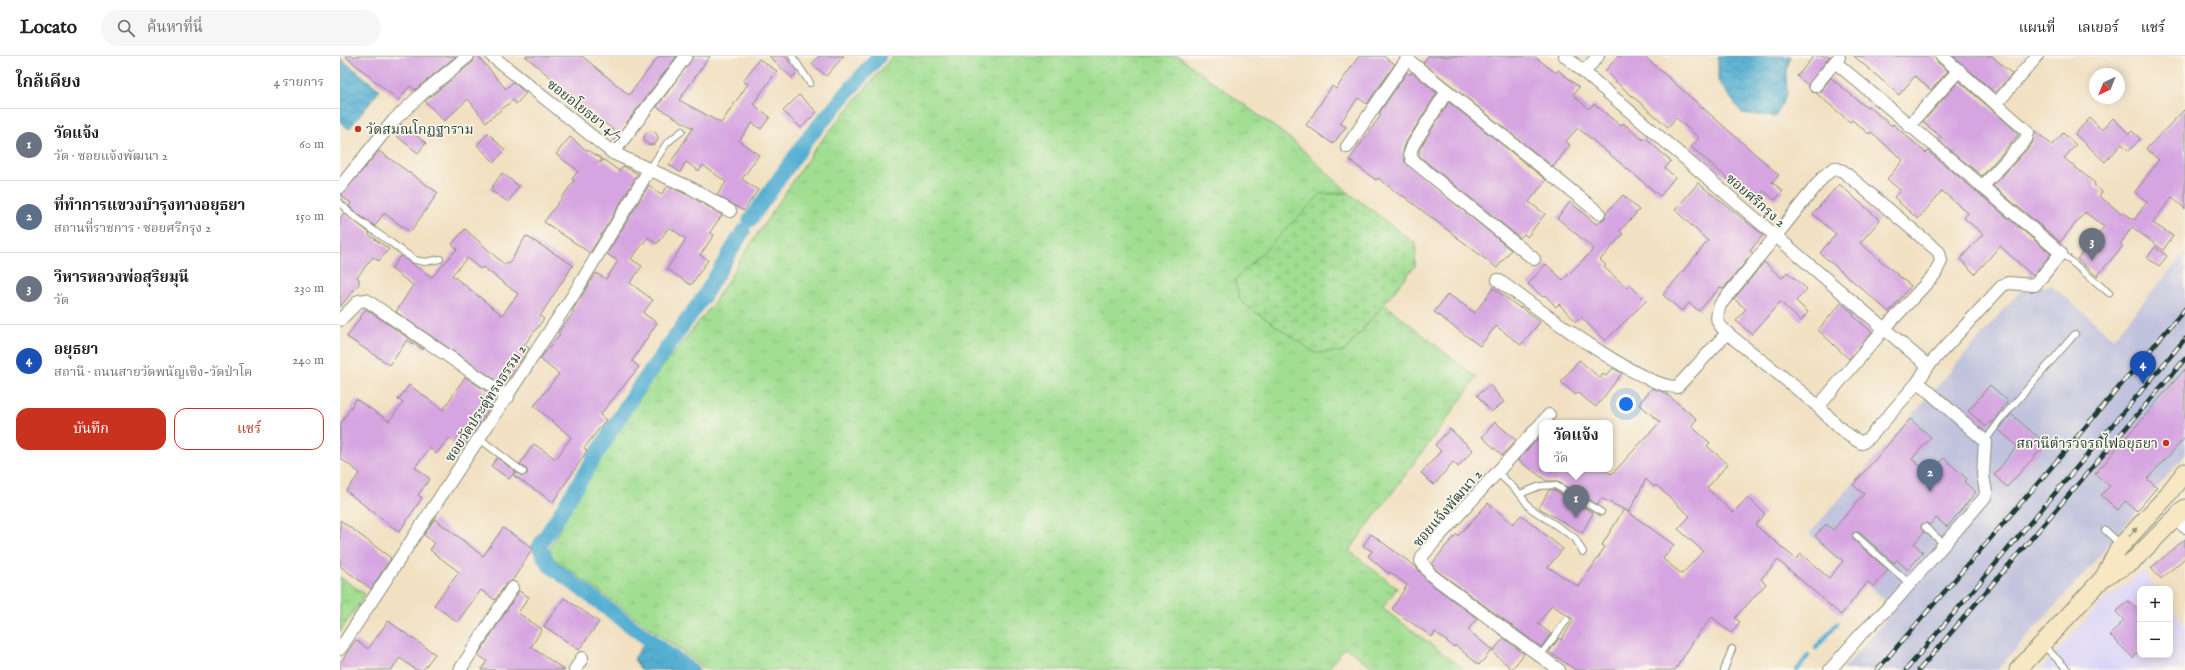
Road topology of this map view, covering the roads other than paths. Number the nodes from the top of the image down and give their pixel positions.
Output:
1 (468, 56) edge
2 (492, 56) edge
3 (686, 56) edge
4 (792, 56) edge
5 (1565, 56) edge
6 (1598, 56) edge
7 (1942, 56) edge
8 (2037, 56) edge
9 (1408, 57) edge
10 (1837, 59) edge
11 (1959, 70) junction
12 (1584, 72) junction
13 (810, 83) dead end
14 (1815, 86) dead end
15 (1447, 91) junction
16 (1996, 104) junction
17 (1910, 126) junction
18 (682, 130) dead end
19 (1347, 147) dead end
20 (614, 153) junction
21 (649, 170) junction
22 (340, 187) edge
23 (1982, 187) junction
24 (340, 203) edge
25 (730, 211) dead end
26 (1599, 213) dead end
27 (1775, 237) junction
28 (2061, 253) junction
29 (440, 259) dead end
30 (1534, 259) dead end
31 (1498, 280) dead end
32 (2109, 293) dead end
33 (340, 320) edge
34 (1884, 329) junction
35 (1727, 333) junction
36 (2076, 334) dead end
37 (1928, 366) junction
38 (1918, 382) junction
39 (508, 397) junction
40 (1818, 407) junction
41 (1549, 415) dead end
42 (1544, 420) edge
43 (1539, 426) edge
44 (480, 439) junction
45 (1985, 441) junction
46 (523, 472) dead end
47 (1497, 472) junction
48 (2185, 472) edge
49 (1520, 494) junction
50 (1601, 512) dead end
51 (2182, 518) edge
52 (1925, 528) dead end
53 (2105, 530) dead end
54 (1856, 536) dead end
55 (1944, 544) junction
56 (2121, 546) junction
57 (1583, 552) dead end
58 (2104, 577) junction
59 (1910, 584) junction
60 (512, 588) dead end
61 (1567, 620) dead end
62 (2042, 644) junction
63 (340, 649) edge
64 (1732, 649) dead end
65 (1540, 656) junction
66 (582, 658) dead end
67 (460, 670) edge
68 (574, 670) edge
69 (1559, 670) edge
70 (1724, 670) edge
71 (1830, 670) edge
72 (2018, 670) edge
73 (2068, 670) edge

1 - 22 street
2 - 20 street, ซอยอโยธยา 4/7
3 - 20 street
4 - 13 lane
5 - 12 street, ซอยศรีกรุง 2
6 - 12 street
7 - 11 street
8 - 16 street
9 - 15 street
9 - 19 street
10 - 14 street
10 - 17 street
11 - 16 street
11 - 17 street
12 - 27 street, ซอยศรีกรุง 2
15 - 26 street
15 - 30 street
16 - 23 street
17 - 23 street
18 - 21 lane
20 - 21 street, ซอยอโยธยา 4/7
21 - 25 street, ซอยอโยธยา 4/7
21 - 39 street, ซอยวัดประดู่ทรงธรรม 2
23 - 28 street
24 - 29 lane
27 - 34 street, ซอยศรีกรุง 2
27 - 34 street
27 - 35 street
28 - 32 lane
28 - 37 street
31 - 35 street
33 - 39 street
34 - 37 street, ซอยศรีกรุง 2
34 - 40 street
35 - 40 street
36 - 45 lane
37 - 38 street
38 - 40 street
38 - 45 street
39 - 44 street, ซอยวัดประดู่ทรงธรรม 2
41 - 42 street, ซอยแจ้งพัฒนา 2
43 - 47 street, ซอยแจ้งพัฒนา 2
44 - 46 lane
44 - 63 street, ซอยวัดประดู่ทรงธรรม 2
45 - 55 street
47 - 49 lane
47 - 65 street, ซอยแจ้งพัฒนา 2
56 -> 48 main road
49 - 50 lane
49 - 57 lane
51 - 58 main road
52 - 55 lane
53 - 56 lane
54 - 59 lane
55 - 59 street
56 - 58 main road
58 - 62 main road
59 - 71 street
60 - 67 street
61 - 65 lane
62 - 72 main road
62 - 73 lane
64 - 70 lane
65 - 69 street, ซอยแจ้งพัฒนา 2
66 - 68 street

